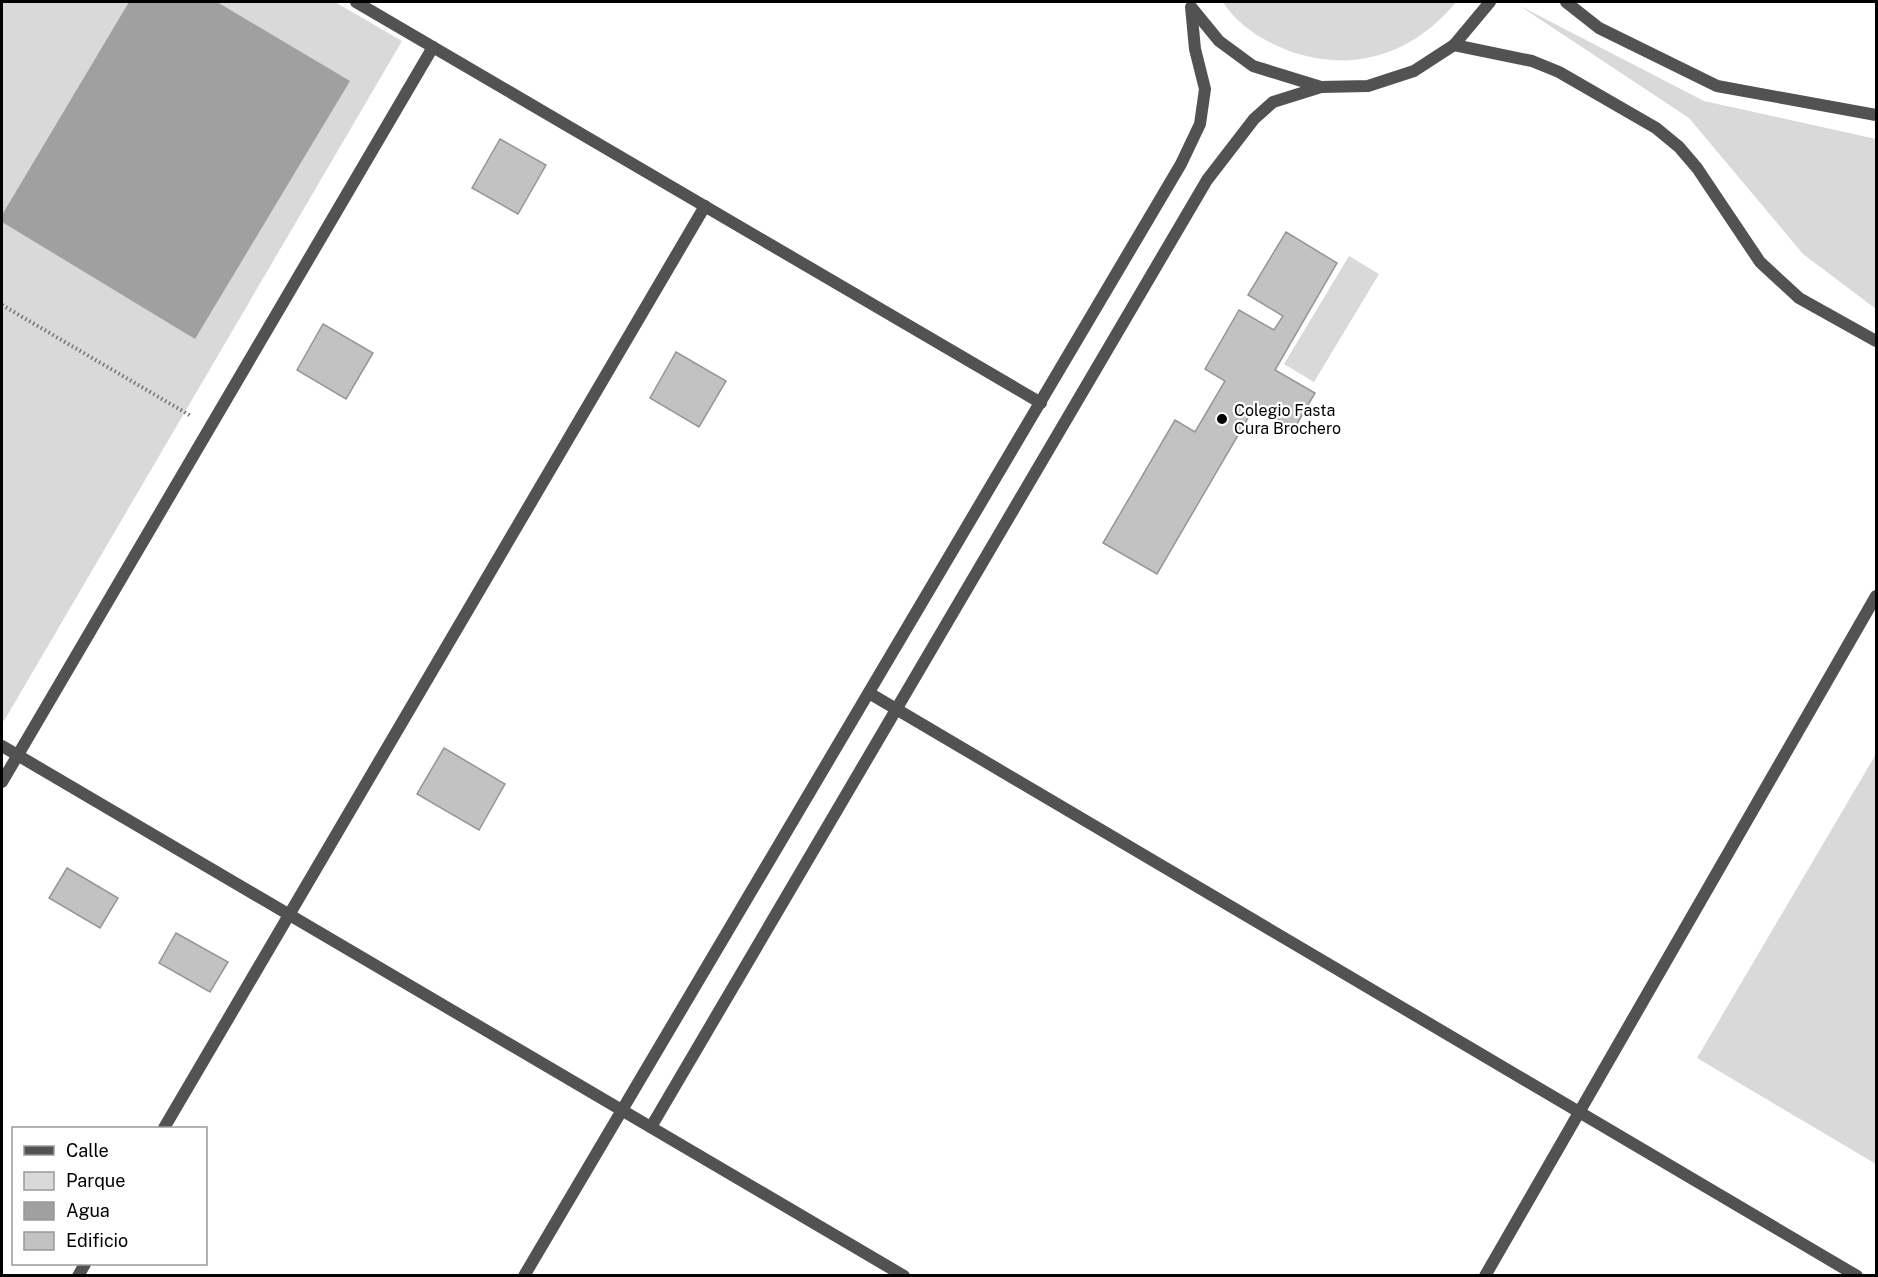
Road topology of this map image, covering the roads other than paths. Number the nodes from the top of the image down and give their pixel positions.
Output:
1 (356, 2) edge
2 (1490, 2) edge
3 (1566, 2) edge
4 (1190, 4) edge
5 (1454, 45) junction
6 (433, 47) junction
7 (1321, 87) junction
8 (1876, 115) edge
9 (705, 206) junction
10 (1876, 341) edge
11 (1041, 403) junction
12 (1876, 596) edge
13 (869, 693) junction
14 (896, 709) junction
15 (2, 746) edge
16 (17, 756) junction
17 (2, 782) edge
18 (290, 915) junction
19 (622, 1110) junction
20 (1579, 1112) junction
21 (165, 1127) edge
22 (651, 1127) junction
23 (524, 1275) edge
24 (904, 1275) edge
25 (1485, 1275) edge
26 (1857, 1275) edge

1 - 6 street
2 - 5 street
3 - 8 street
4 - 7 street
4 - 11 street
5 - 7 street
5 - 10 street
6 - 9 street
6 - 16 street
7 - 14 street
9 - 11 street
9 - 18 street
11 - 13 street
12 - 20 street
13 - 14 street
13 - 19 street
14 - 20 street
14 - 22 street
15 - 16 street
16 - 17 street
16 - 18 street
18 - 19 street
18 - 21 street
19 - 22 street
19 - 23 street
20 - 25 street
20 - 26 street
22 - 24 street

